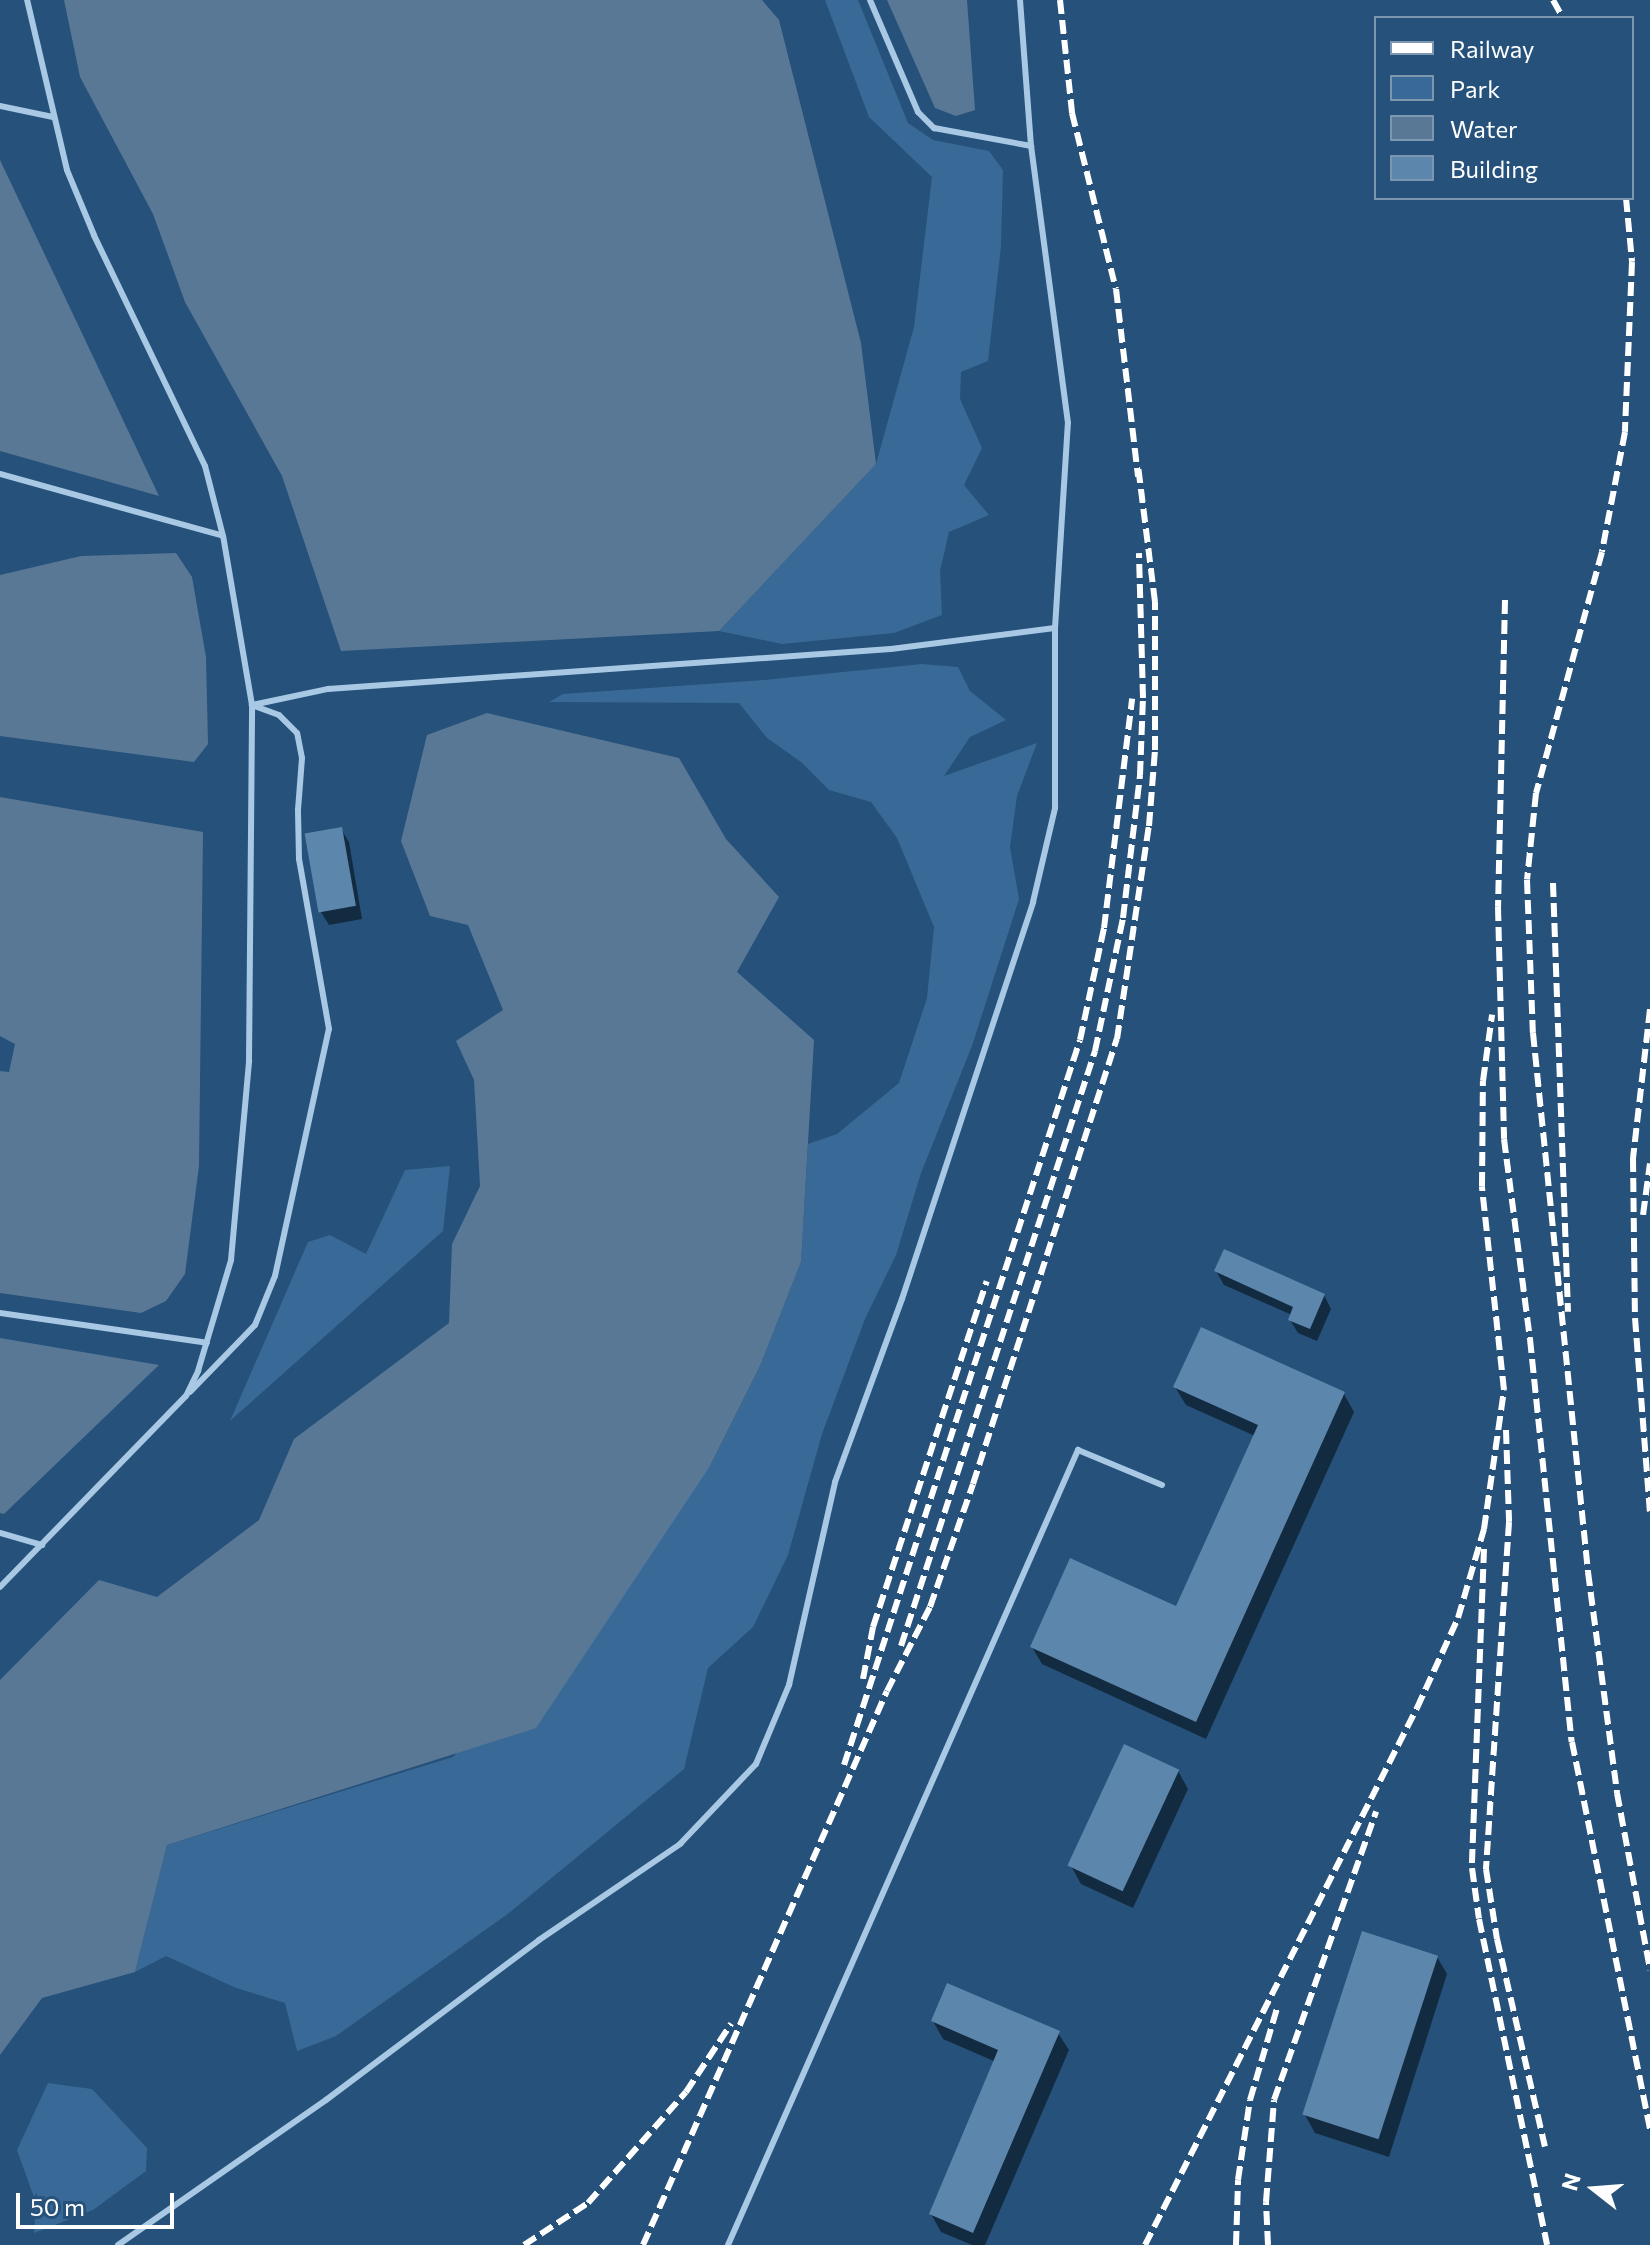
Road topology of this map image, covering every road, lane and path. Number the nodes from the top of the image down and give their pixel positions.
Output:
1 (27, 0) edge
2 (870, 0) edge
3 (1020, 0) edge
4 (0, 106) edge
5 (53, 117) junction
6 (1031, 146) junction
7 (0, 474) edge
8 (223, 536) junction
9 (1055, 628) junction
10 (252, 705) junction
11 (0, 1313) edge
12 (207, 1343) junction
13 (186, 1396) junction
14 (1162, 1485) dead end
15 (0, 1533) edge
16 (42, 1545) junction
17 (0, 1587) edge
18 (118, 2245) edge
19 (728, 2245) edge

1 - 5 lane
2 - 6 lane
3 - 6 lane
4 - 5 lane
5 - 8 lane
6 - 9 lane
7 - 8 lane
8 - 10 lane
9 - 10 lane
9 - 18 lane
10 - 12 lane
10 - 13 lane
11 - 12 lane
12 - 13 lane
13 - 16 lane
14 - 19 lane
15 - 16 lane
16 - 17 lane

